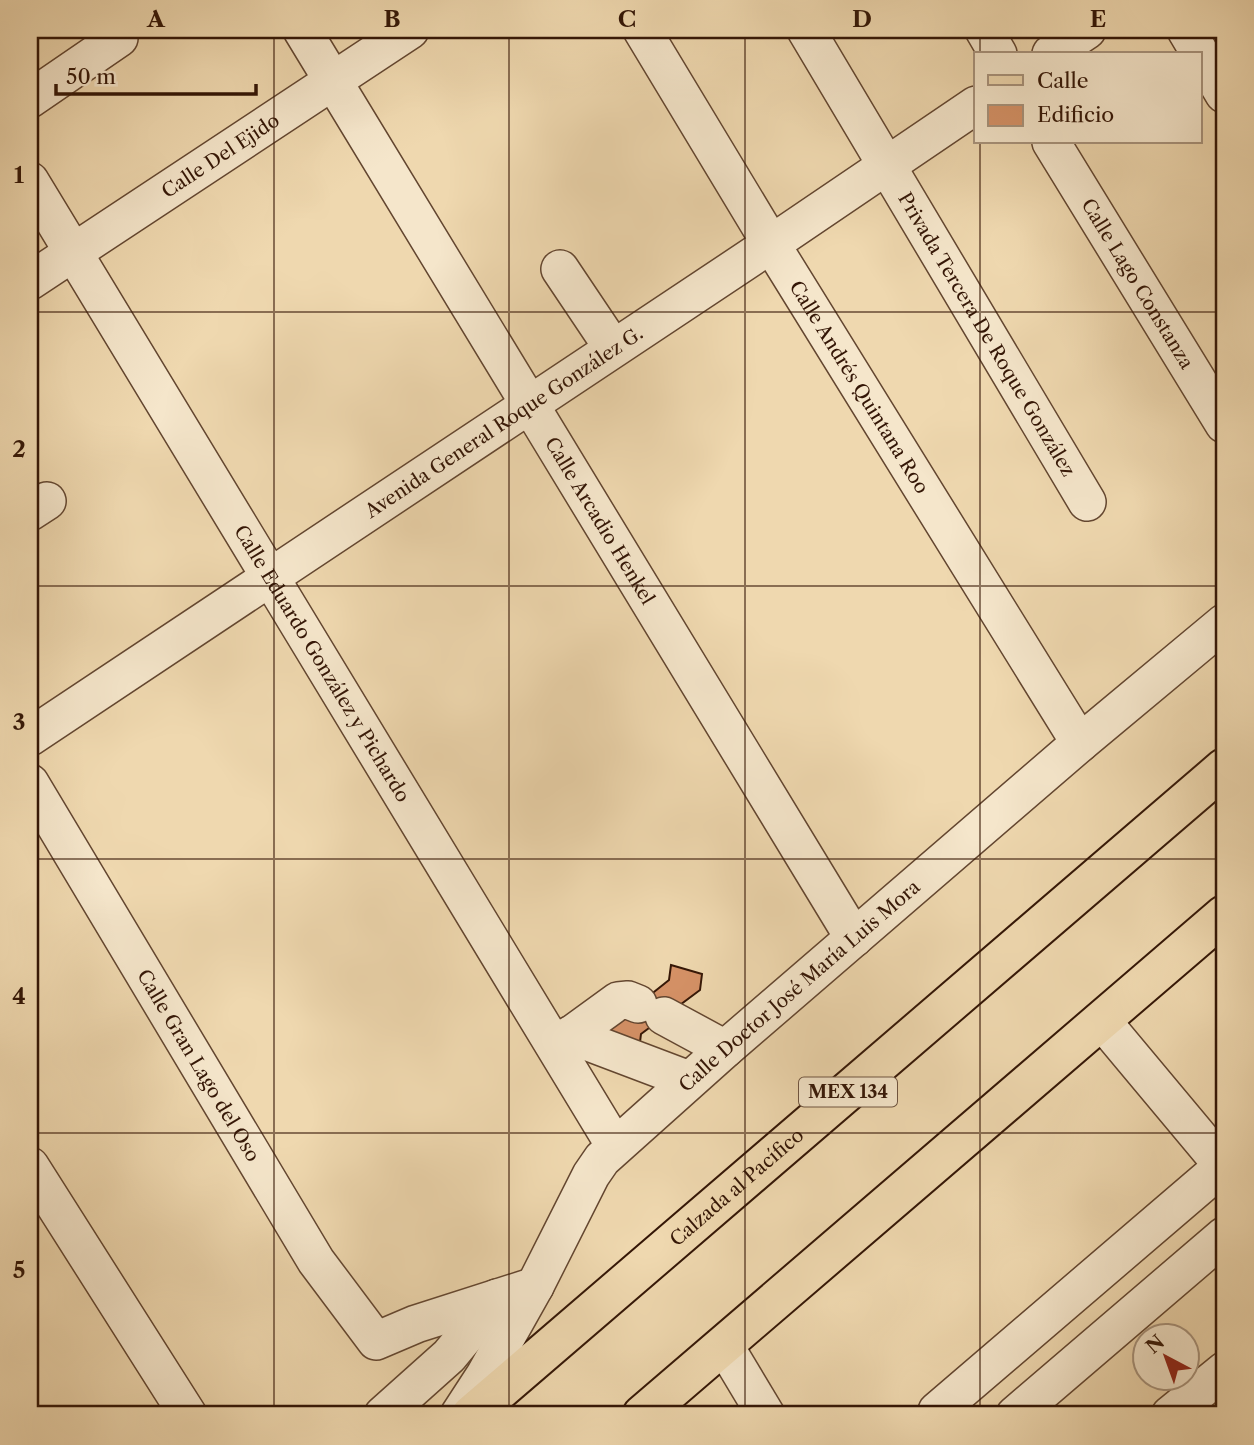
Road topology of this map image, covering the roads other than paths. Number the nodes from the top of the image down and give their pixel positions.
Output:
1 (302, 30) edge
2 (410, 30) edge
3 (642, 30) edge
4 (806, 30) edge
5 (984, 30) edge
6 (1087, 30) edge
7 (1186, 30) edge
8 (119, 38) dead end
9 (997, 52) edge
10 (1054, 52) edge
11 (1199, 52) edge
12 (1202, 57) edge
13 (332, 82) junction
14 (1224, 93) edge
15 (30, 99) edge
16 (974, 106) edge
17 (1052, 144) edge
18 (886, 166) junction
19 (30, 181) edge
20 (771, 244) junction
21 (74, 253) junction
22 (560, 269) dead end
23 (30, 281) edge
24 (613, 348) junction
25 (530, 403) junction
26 (1224, 424) edge
27 (1087, 502) dead end
28 (272, 577) junction
29 (1224, 623) edge
30 (30, 737) edge
31 (1080, 743) junction
32 (1224, 768) edge
33 (30, 783) edge
34 (1224, 915) edge
35 (854, 937) junction
36 (1102, 1021) junction
37 (563, 1041) junction
38 (725, 1049) junction
39 (689, 1080) junction
40 (615, 1146) junction
41 (30, 1166) edge
42 (1224, 1167) edge
43 (1224, 1236) edge
44 (536, 1286) junction
45 (497, 1298) junction
46 (724, 1345) junction
47 (1224, 1371) edge
48 (937, 1411) dead end
49 (188, 1415) edge
50 (383, 1415) edge
51 (459, 1415) edge
52 (471, 1415) edge
53 (642, 1415) edge
54 (766, 1415) edge
55 (1015, 1415) edge
56 (1170, 1415) edge

1 - 13 street, Calle Arcadio Henkel
2 - 13 street, Calle Del Ejido
3 - 20 street, Calle Andrés Quintana Roo
4 - 18 street, Privada Tercera De Roque González
5 - 9 street
6 - 10 street
7 - 11 street
8 - 15 street
12 - 14 street
13 - 21 street, Calle Del Ejido
13 - 25 street, Calle Arcadio Henkel
16 - 18 street, Avenida General Roque González G.
17 - 26 street, Calle Lago Constanza
18 - 20 street, Avenida General Roque González G.
18 - 27 street, Privada Tercera De Roque González
19 - 21 street, Calle Eduardo González y Pichardo
20 - 24 street, Avenida General Roque González G.
20 - 31 street, Calle Andrés Quintana Roo
21 - 23 street, Calle Del Ejido
21 - 28 street, Calle Eduardo González y Pichardo
22 - 24 street
24 - 25 street, Avenida General Roque González G.
25 - 28 street, Avenida General Roque González G.
25 - 35 street, Calle Arcadio Henkel
28 - 30 street, Avenida General Roque González G.
28 - 37 street, Calle Eduardo González y Pichardo
29 - 31 street, Calle Doctor José María Luis Mora
31 - 35 street, Calle Doctor José María Luis Mora
32 - 52 main road, Calzada al Pacífico / MEX 134
33 - 45 street, Calle Gran Lago del Oso
34 - 36 main road
35 - 38 street, Calle Doctor José María Luis Mora
36 - 42 street
36 - 46 main road
37 - 38 street
37 - 39 street
37 - 40 street, Calle Eduardo González y Pichardo
38 - 39 street, Calle Doctor José María Luis Mora
39 - 40 street, Calle Doctor José María Luis Mora
40 - 44 street, Calle Doctor José María Luis Mora
41 - 49 street
42 - 48 street
43 - 55 street
44 - 45 street
44 - 51 street, Calle Doctor José María Luis Mora
45 - 50 street
46 - 53 main road
46 - 54 street
47 - 56 street

